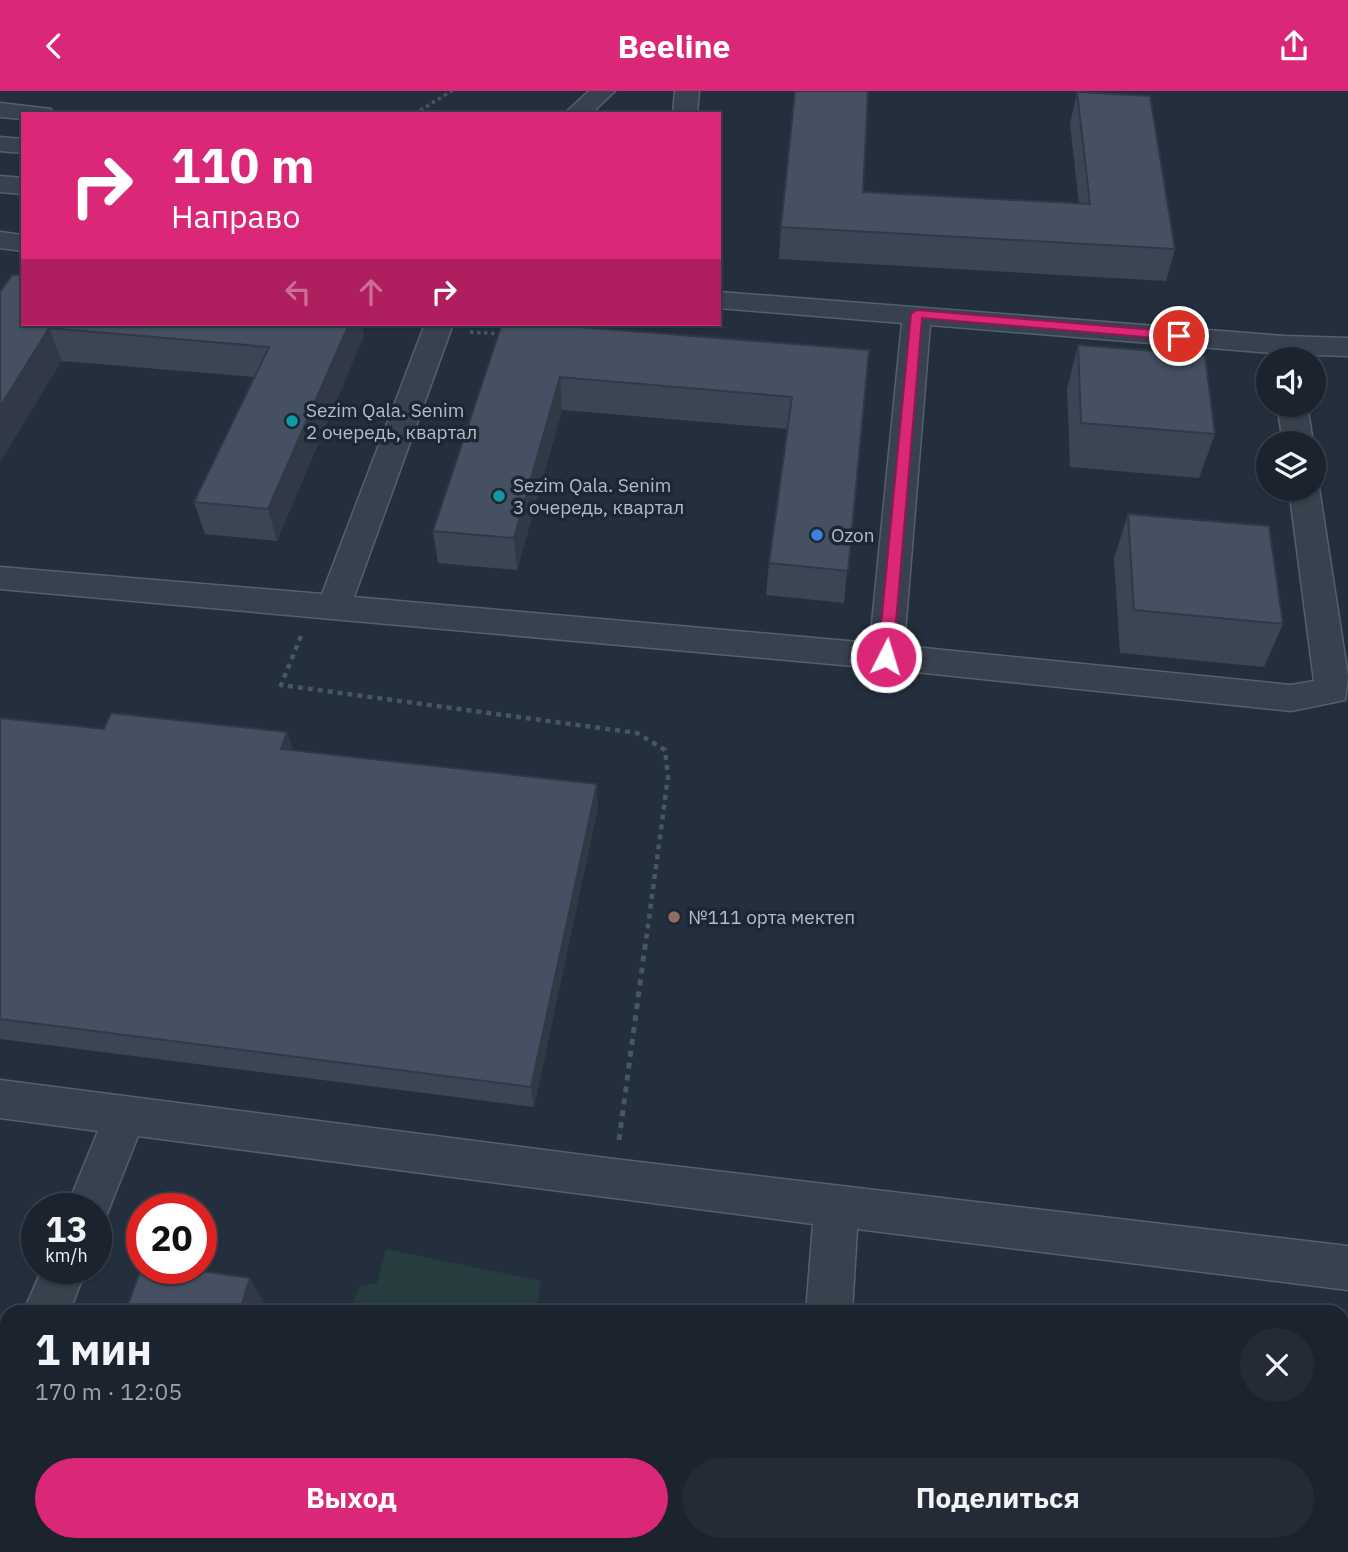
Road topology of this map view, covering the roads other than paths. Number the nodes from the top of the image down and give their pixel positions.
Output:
1 (51, 91) edge
2 (603, 91) edge
3 (687, 91) edge
4 (0, 110) edge
5 (21, 112) edge
6 (31, 112) edge
7 (578, 112) edge
8 (685, 112) edge
9 (0, 144) edge
10 (21, 146) edge
11 (0, 184) edge
12 (21, 186) edge
13 (721, 300) edge
14 (917, 314) junction
15 (438, 326) edge
16 (1348, 348) edge
17 (1256, 349) edge
18 (1326, 349) edge
19 (1306, 501) edge
20 (0, 578) edge
21 (323, 606) junction
22 (886, 657) junction
23 (0, 1099) edge
24 (126, 1114) junction
25 (94, 1193) edge
26 (836, 1207) junction
27 (1348, 1268) edge
28 (58, 1284) edge
29 (49, 1305) edge
30 (829, 1305) edge

1 - 6 lane
2 - 7 lane
3 - 8 lane
4 - 5 lane
9 - 10 lane
11 - 12 lane
13 - 14 lane
14 - 17 lane
14 - 22 lane
15 - 21 lane
16 - 18 lane
19 - 22 lane
20 - 21 lane
21 - 22 lane
23 - 24 lane
24 - 25 lane
24 - 26 lane
26 - 27 lane
26 - 30 lane
28 - 29 lane

